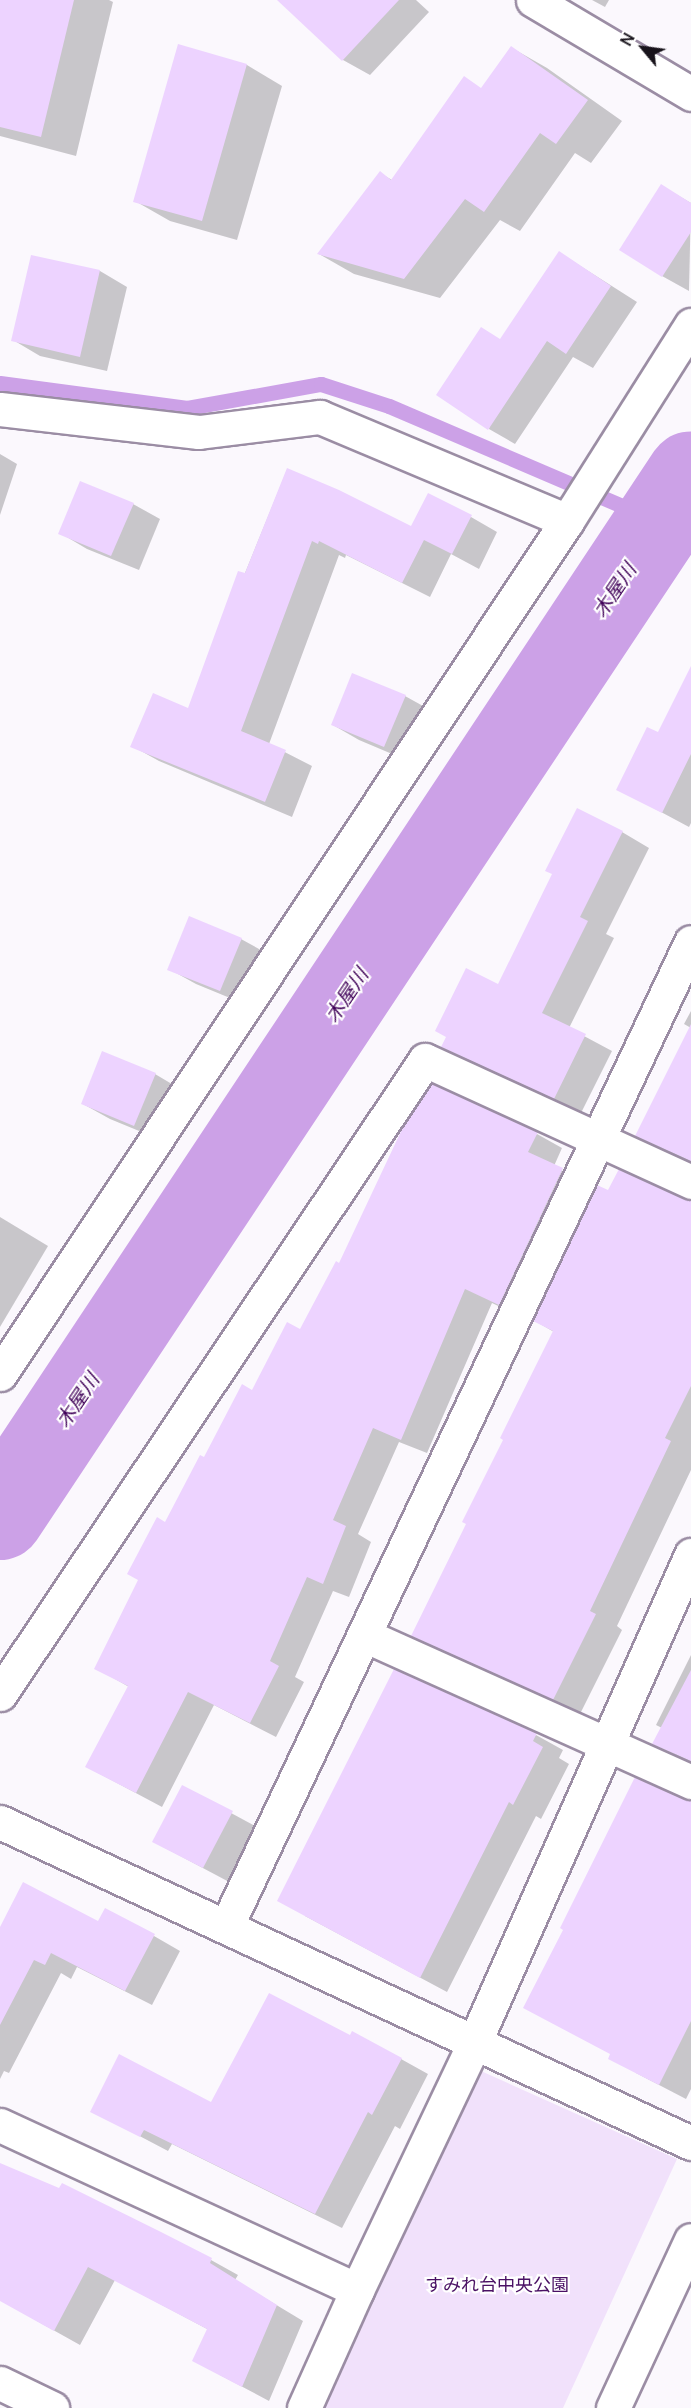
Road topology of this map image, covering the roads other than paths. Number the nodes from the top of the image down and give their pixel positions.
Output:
1 (533, 0) edge
2 (691, 94) edge
3 (691, 325) edge
4 (0, 409) edge
5 (567, 521) junction
6 (691, 942) edge
7 (598, 1140) junction
8 (691, 1182) edge
9 (0, 1374) edge
10 (691, 1555) edge
11 (364, 1635) junction
12 (0, 1694) edge
13 (607, 1744) junction
14 (691, 1782) edge
15 (0, 1822) edge
16 (226, 1927) junction
17 (475, 2041) junction
18 (0, 2125) edge
19 (691, 2143) edge
20 (691, 2240) edge
21 (357, 2290) junction
22 (0, 2383) edge
23 (52, 2408) edge
24 (304, 2408) edge
25 (613, 2408) edge

1 - 2 street
3 - 5 street
4 - 5 street
5 - 9 street
6 - 7 street
7 - 8 street
7 - 11 street
7 - 12 street
10 - 13 street
11 - 13 street
11 - 16 street
13 - 14 street
13 - 17 street
15 - 16 street
16 - 17 street
17 - 19 street
17 - 21 street
18 - 21 street
20 - 25 street
21 - 24 street
22 - 23 street

